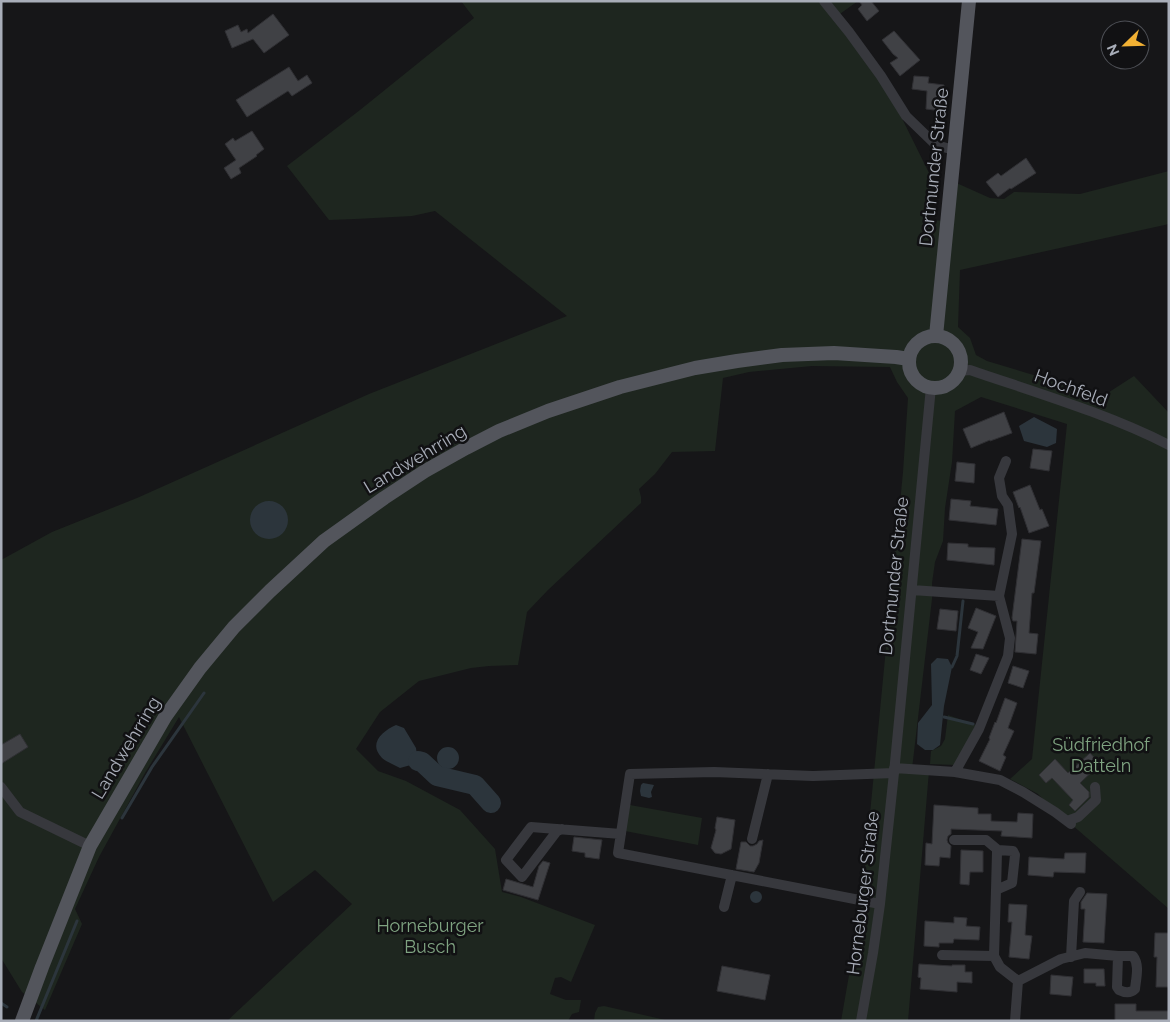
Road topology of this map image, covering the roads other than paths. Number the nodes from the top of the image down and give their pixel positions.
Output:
1 (824, 1) edge
2 (969, 1) edge
3 (954, 150) junction
4 (936, 336) junction
5 (909, 359) junction
6 (959, 371) junction
7 (931, 388) junction
8 (1169, 445) edge
9 (1006, 461) dead end
10 (912, 590) junction
11 (999, 596) junction
12 (894, 771) junction
13 (955, 772) junction
14 (768, 774) junction
15 (1, 786) edge
16 (1095, 787) dead end
17 (562, 829) junction
18 (621, 834) junction
19 (752, 839) dead end
20 (954, 840) dead end
21 (90, 846) junction
22 (998, 850) junction
23 (732, 875) junction
24 (996, 890) junction
25 (1080, 892) dead end
26 (880, 904) junction
27 (724, 907) dead end
28 (942, 955) dead end
29 (994, 956) junction
30 (1118, 956) dead end
31 (1071, 957) junction
32 (1018, 982) junction
33 (22, 1021) edge
34 (861, 1021) edge
35 (1015, 1021) edge

1 - 3 street
2 - 3 main road, Dortmunder Straße
3 - 4 main road, Dortmunder Straße
4 - 5 main road
4 - 6 main road
5 - 7 main road
5 - 21 main road, Landwehrring
6 - 7 main road
6 - 8 street, Hochfeld
7 - 10 street, Dortmunder Straße
9 - 11 street
10 - 11 street
10 - 12 street, Dortmunder Straße
11 - 13 street
12 - 13 street
12 - 14 street
12 - 26 street, Horneburger Straße
13 - 16 street
14 - 18 street
14 - 19 street
15 - 21 street
17 - 17 street
17 - 18 street
18 - 23 street
20 - 22 street
21 - 33 main road, Landwehrring
22 - 24 street
22 - 24 street
23 - 26 street
23 - 27 street
24 - 29 street
25 - 31 street
26 - 34 street, Horneburger Straße
28 - 29 street
29 - 32 street
30 - 31 street
31 - 32 street
32 - 35 street

